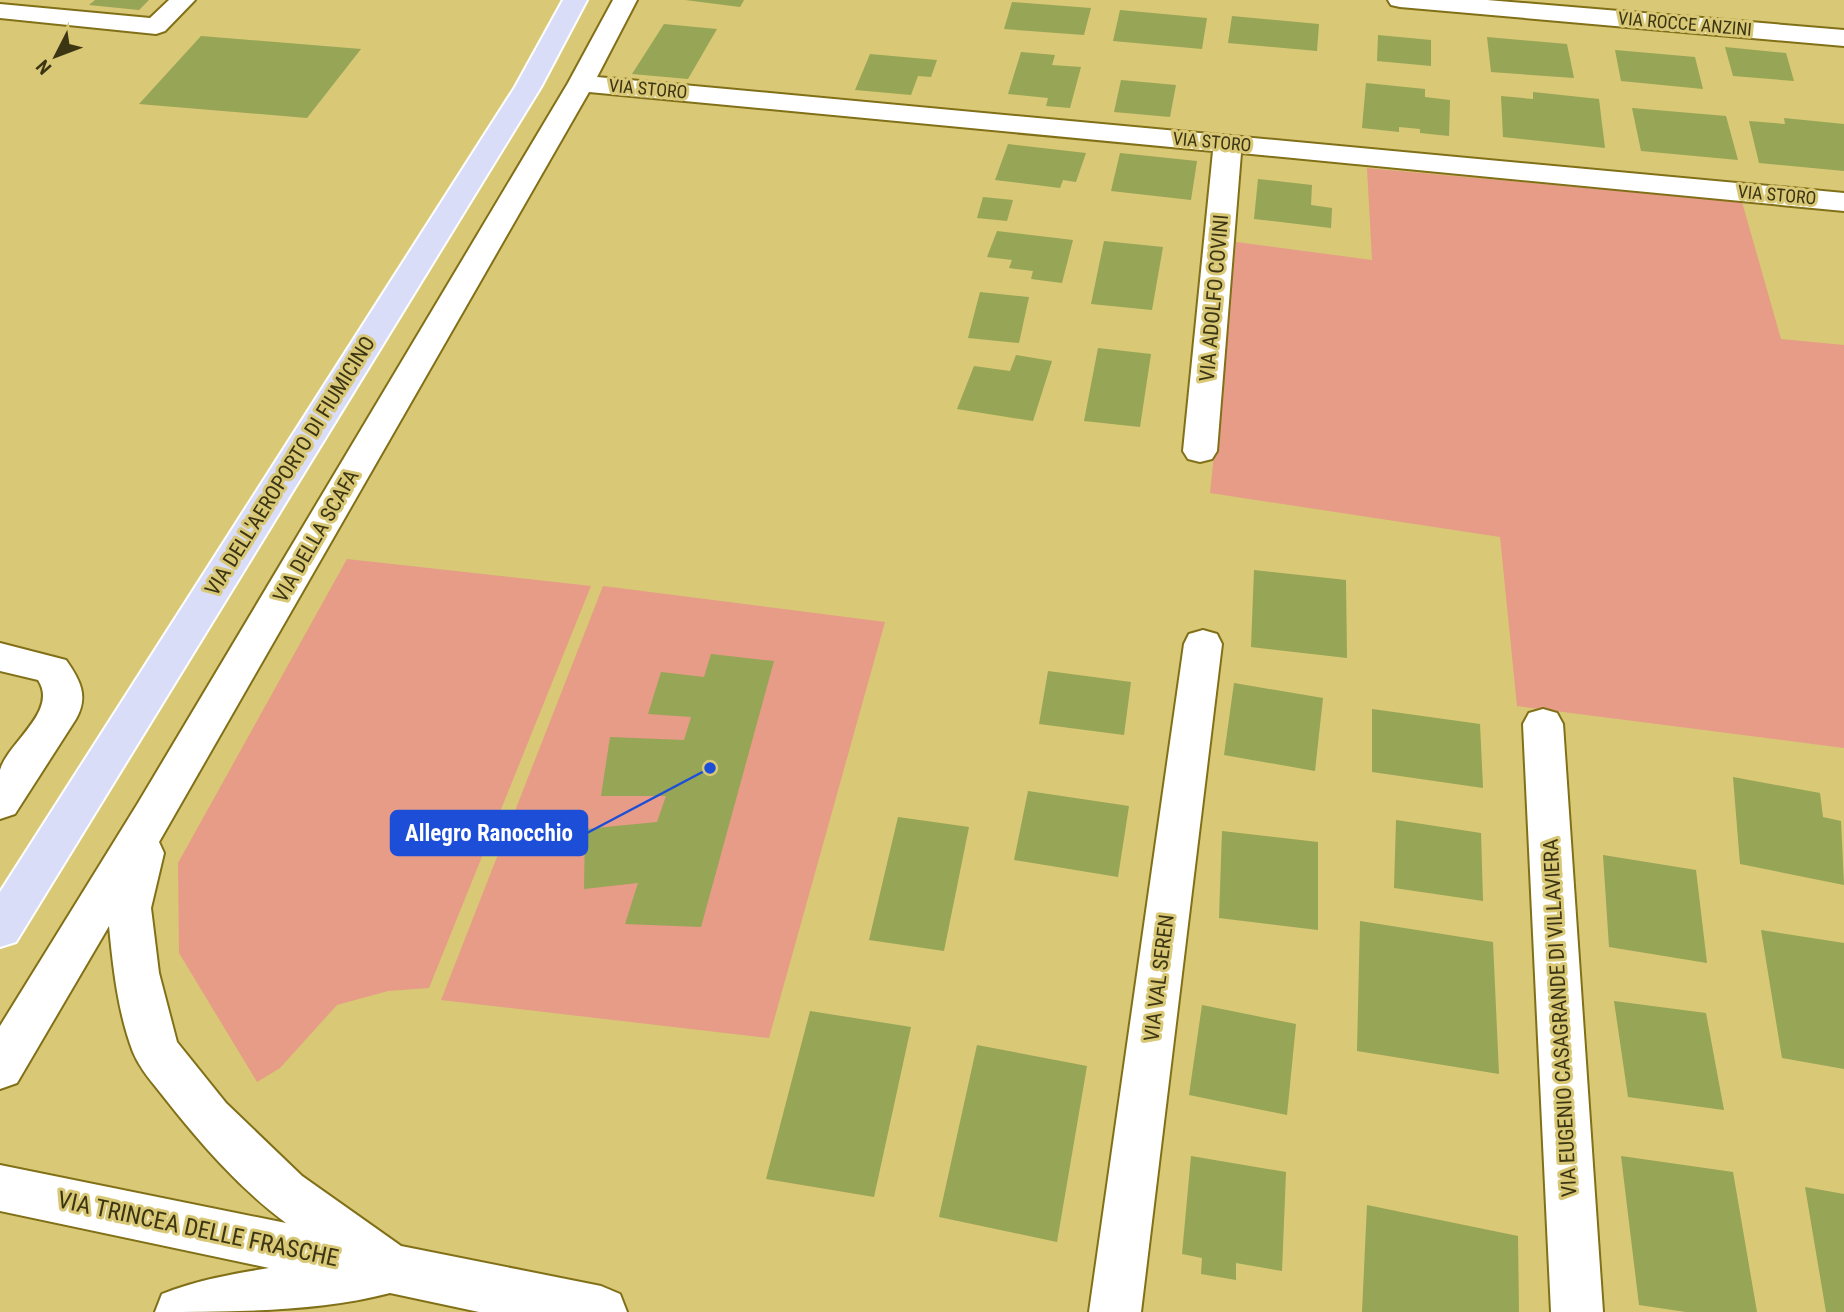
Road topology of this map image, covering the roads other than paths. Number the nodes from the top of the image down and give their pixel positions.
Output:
1 (183, 0) edge
2 (575, 0) edge
3 (625, 0) edge
4 (1400, 0) edge
5 (0, 11) edge
6 (1844, 38) edge
7 (581, 83) junction
8 (1228, 144) junction
9 (1844, 201) edge
10 (1200, 451) dead end
11 (1203, 644) dead end
12 (0, 657) edge
13 (1543, 724) dead end
14 (0, 803) edge
15 (153, 815) junction
16 (0, 929) edge
17 (0, 1068) edge
18 (0, 1188) edge
19 (395, 1271) junction
20 (181, 1312) edge
21 (601, 1312) edge
22 (1115, 1312) edge
23 (1577, 1312) edge

1 - 5 street
2 - 16 main road, VIA DELL'AEROPORTO DI FIUMICINO
3 - 7 street, VIA DELLA SCAFA
4 - 6 street, VIA ROCCE ANZINI
7 - 8 street, VIA STORO
7 - 15 street, VIA DELLA SCAFA
8 - 9 street, VIA STORO
8 - 10 street, VIA ADOLFO COVINI
11 - 22 street, VIA VAL SEREN
12 - 14 street
13 - 23 street, VIA EUGENIO CASAGRANDE DI VILLAVIERA
15 - 17 street, VIA DELLA SCAFA
15 - 19 street, VIA TRINCEA DELLE FRASCHE
18 - 19 street, VIA TRINCEA DELLE FRASCHE
19 - 20 street, VIA TRINCEA DELLE FRASCHE
19 - 21 street, VIA TRINCEA DELLE FRASCHE

